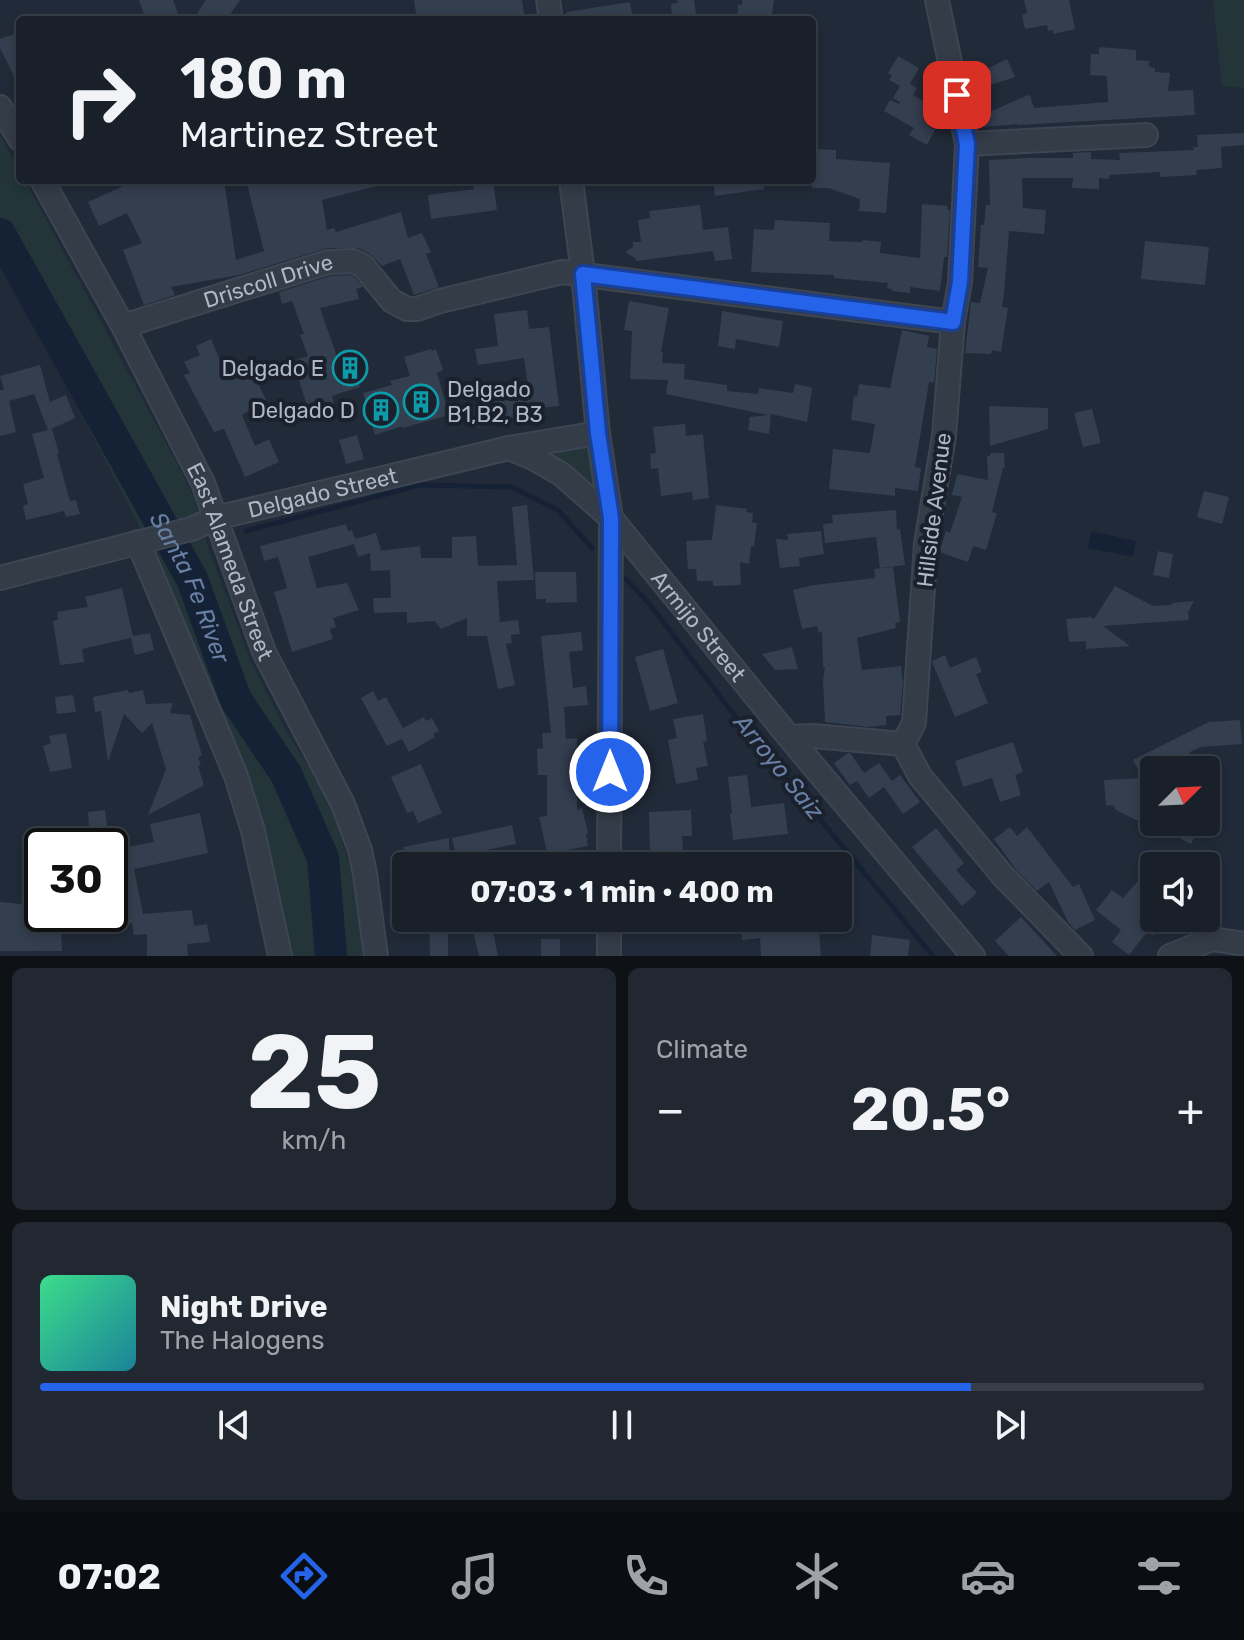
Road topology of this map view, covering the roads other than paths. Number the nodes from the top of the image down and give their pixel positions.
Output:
1 (937, 0) edge
2 (0, 106) edge
3 (16, 132) edge
4 (1146, 135) dead end
5 (967, 144) junction
6 (44, 184) edge
7 (572, 184) edge
8 (583, 274) junction
9 (953, 322) junction
10 (123, 326) junction
11 (598, 433) junction
12 (509, 448) junction
13 (611, 518) junction
14 (207, 522) junction
15 (144, 540) junction
16 (0, 578) edge
17 (789, 737) junction
18 (903, 744) junction
19 (609, 852) edge
20 (609, 932) edge
21 (1244, 944) edge
22 (280, 956) edge
23 (376, 956) edge
24 (609, 956) edge
25 (973, 956) edge
26 (1081, 956) edge
27 (1170, 956) edge

1 - 5 street, Hillside Avenue
2 - 3 street
4 - 5 street
5 - 9 street, Hillside Avenue
6 - 10 street, East Alameda Street
7 - 8 street
8 - 9 street
8 - 10 street, Driscoll Drive
8 - 11 street
9 - 18 street, Hillside Avenue
10 - 14 street, East Alameda Street
11 - 12 street, Delgado Street
11 - 13 street
12 - 13 street
12 - 14 street, Delgado Street
13 - 17 street, Armijo Street
13 - 19 street
14 - 15 street, Delgado Street
14 - 23 street, East Alameda Street
15 - 16 street, Delgado Street
15 - 22 street
17 - 18 street
17 - 25 street, Armijo Street
18 - 26 street
20 - 24 street
21 - 27 street

